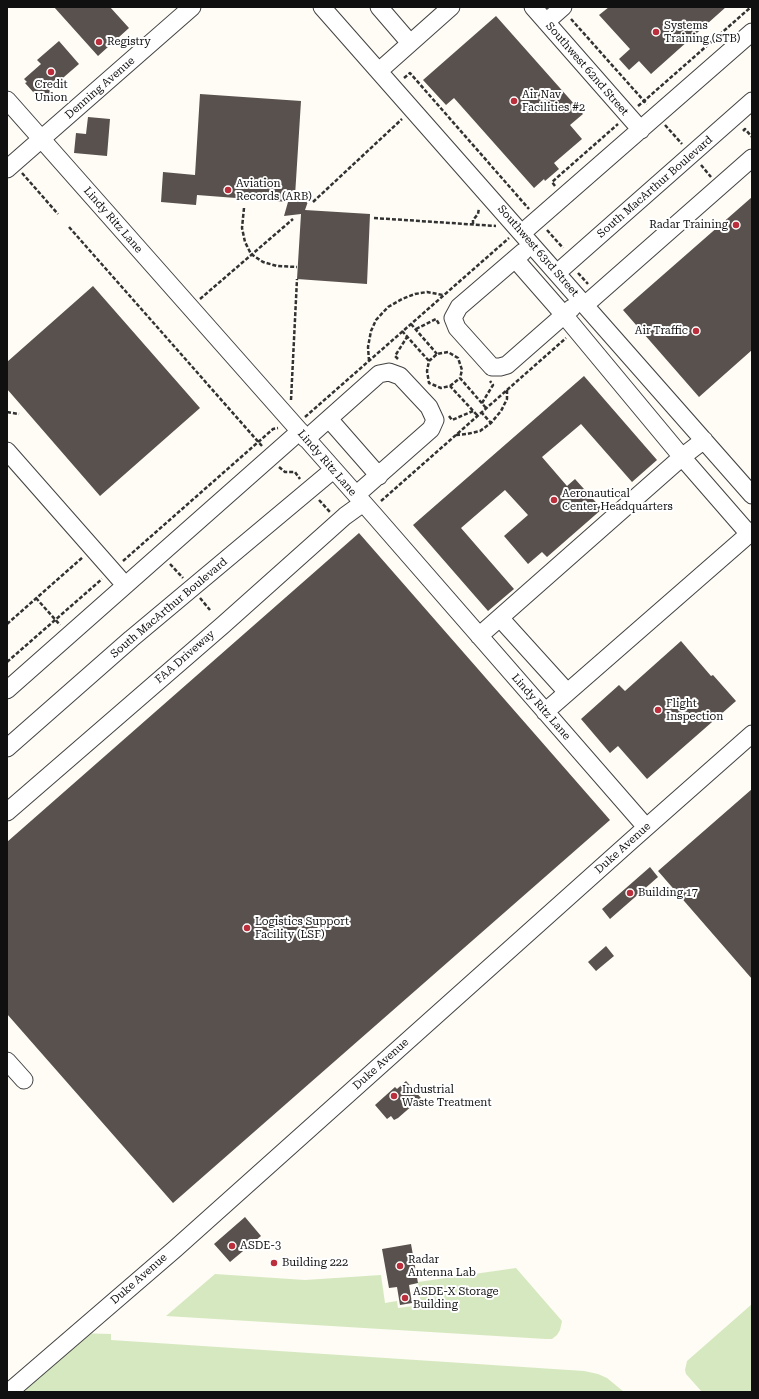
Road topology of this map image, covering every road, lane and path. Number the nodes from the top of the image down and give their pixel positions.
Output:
1 (192, 7) edge
2 (322, 7) edge
3 (379, 7) edge
4 (533, 7) edge
5 (751, 7) edge
6 (562, 8) edge
7 (439, 11) edge
8 (546, 22) junction
9 (752, 32) edge
10 (410, 43) junction
11 (379, 71) junction
12 (7, 100) edge
13 (644, 101) junction
14 (752, 101) edge
15 (628, 115) junction
16 (404, 117) dead end
17 (641, 130) junction
18 (740, 133) dead end
19 (752, 137) edge
20 (42, 139) junction
21 (752, 158) edge
22 (707, 162) dead end
23 (702, 166) dead end
24 (13, 169) edge
25 (559, 191) dead end
26 (312, 202) dead end
27 (482, 205) dead end
28 (244, 208) dead end
29 (58, 214) dead end
30 (374, 218) dead end
31 (293, 219) dead end
32 (473, 224) junction
33 (500, 226) dead end
34 (69, 227) dead end
35 (523, 247) junction
36 (251, 254) junction
37 (297, 267) dead end
38 (558, 273) junction
39 (297, 279) dead end
40 (443, 295) dead end
41 (198, 300) dead end
42 (583, 302) junction
43 (564, 315) junction
44 (411, 324) junction
45 (575, 329) junction
46 (402, 331) junction
47 (437, 354) junction
48 (369, 361) junction
49 (429, 361) junction
50 (460, 378) junction
51 (450, 386) junction
52 (507, 389) junction
53 (291, 406) dead end
54 (486, 408) junction
55 (7, 412) edge
56 (481, 412) junction
57 (19, 414) dead end
58 (478, 415) junction
59 (329, 419) junction
60 (491, 423) junction
61 (278, 427) dead end
62 (306, 434) junction
63 (455, 435) junction
64 (704, 440) junction
65 (258, 442) junction
66 (7, 451) edge
67 (682, 457) junction
68 (280, 466) dead end
69 (333, 470) junction
70 (379, 476) junction
71 (301, 480) dead end
72 (752, 495) edge
73 (360, 496) junction
74 (318, 500) dead end
75 (330, 512) dead end
76 (750, 532) edge
77 (83, 557) dead end
78 (168, 562) dead end
79 (111, 571) junction
80 (185, 582) dead end
81 (125, 586) junction
82 (36, 598) junction
83 (200, 598) dead end
84 (210, 610) dead end
85 (500, 618) junction
86 (55, 620) junction
87 (7, 624) edge
88 (64, 629) dead end
89 (479, 636) junction
90 (7, 662) edge
91 (7, 690) edge
92 (567, 692) junction
93 (545, 712) junction
94 (752, 734) edge
95 (7, 748) edge
96 (7, 812) edge
97 (646, 827) junction
98 (7, 1061) edge
99 (24, 1080) dead end
100 (9, 1392) edge

1 - 20 street, Denning Avenue
2 - 11 street, Southwest 63rd Street
3 - 10 street
4 - 8 street, Southwest 62nd Street
5 - 13 path
6 - 8 street
6 - 13 path
7 - 10 street
8 - 15 street, Southwest 62nd Street
9 - 17 street
10 - 11 street
11 - 35 street, Southwest 63rd Street
12 - 20 street, Lindy Ritz Lane
13 - 15 path
14 - 38 street, South MacArthur Boulevard
15 - 17 street, Southwest 62nd Street
15 - 25 path
16 - 26 path
17 - 35 street
18 - 19 path
20 - 24 street, Denning Avenue
20 - 62 street, Lindy Ritz Lane
21 - 42 street
22 - 23 path
24 - 29 path
27 - 32 path
28 - 36 path
30 - 32 path
31 - 36 path
32 - 33 path
34 - 65 path
35 - 38 street, Southwest 63rd Street
35 - 43 street
35 - 43 street
35 - 44 path
36 - 37 path
36 - 41 path
38 - 42 street, Southwest 63rd Street
39 - 53 path
40 - 48 path
42 - 43 street
42 - 64 street, Southwest 63rd Street
43 - 45 street
44 - 46 path
44 - 47 path
45 - 52 path
45 - 67 street
46 - 48 path
46 - 49 path
47 - 49 path
47 - 50 path
48 - 62 path
49 - 51 path
50 - 51 path
50 - 54 path
51 - 58 path
52 - 54 path
52 - 60 path
54 - 56 path
55 - 57 path
56 - 58 path
56 - 60 path
58 - 63 path
59 - 62 street, FAA Driveway
59 - 70 street
59 - 70 street, FAA Driveway
60 - 63 path
61 - 65 path
62 - 69 street, Lindy Ritz Lane
62 - 81 street, FAA Driveway
63 - 73 path
64 - 67 street
64 - 72 street, Southwest 63rd Street
65 - 79 path
66 - 79 street
67 - 76 street
67 - 85 street
68 - 71 path
69 - 73 street, Lindy Ritz Lane
69 - 95 street, South MacArthur Boulevard
70 - 73 street, FAA Driveway
73 - 89 street, Lindy Ritz Lane
73 - 96 street, FAA Driveway
74 - 75 path
76 - 92 street
77 - 82 path
78 - 80 path
79 - 81 street
79 - 86 path
81 - 91 street, FAA Driveway
82 - 86 path
82 - 87 path
83 - 84 path
85 - 89 street
85 - 92 street
86 - 88 path
86 - 90 path
89 - 93 street, Lindy Ritz Lane
92 - 93 street
93 - 97 street, Lindy Ritz Lane
94 - 97 street, Duke Avenue
97 - 100 street, Duke Avenue
98 - 99 street

